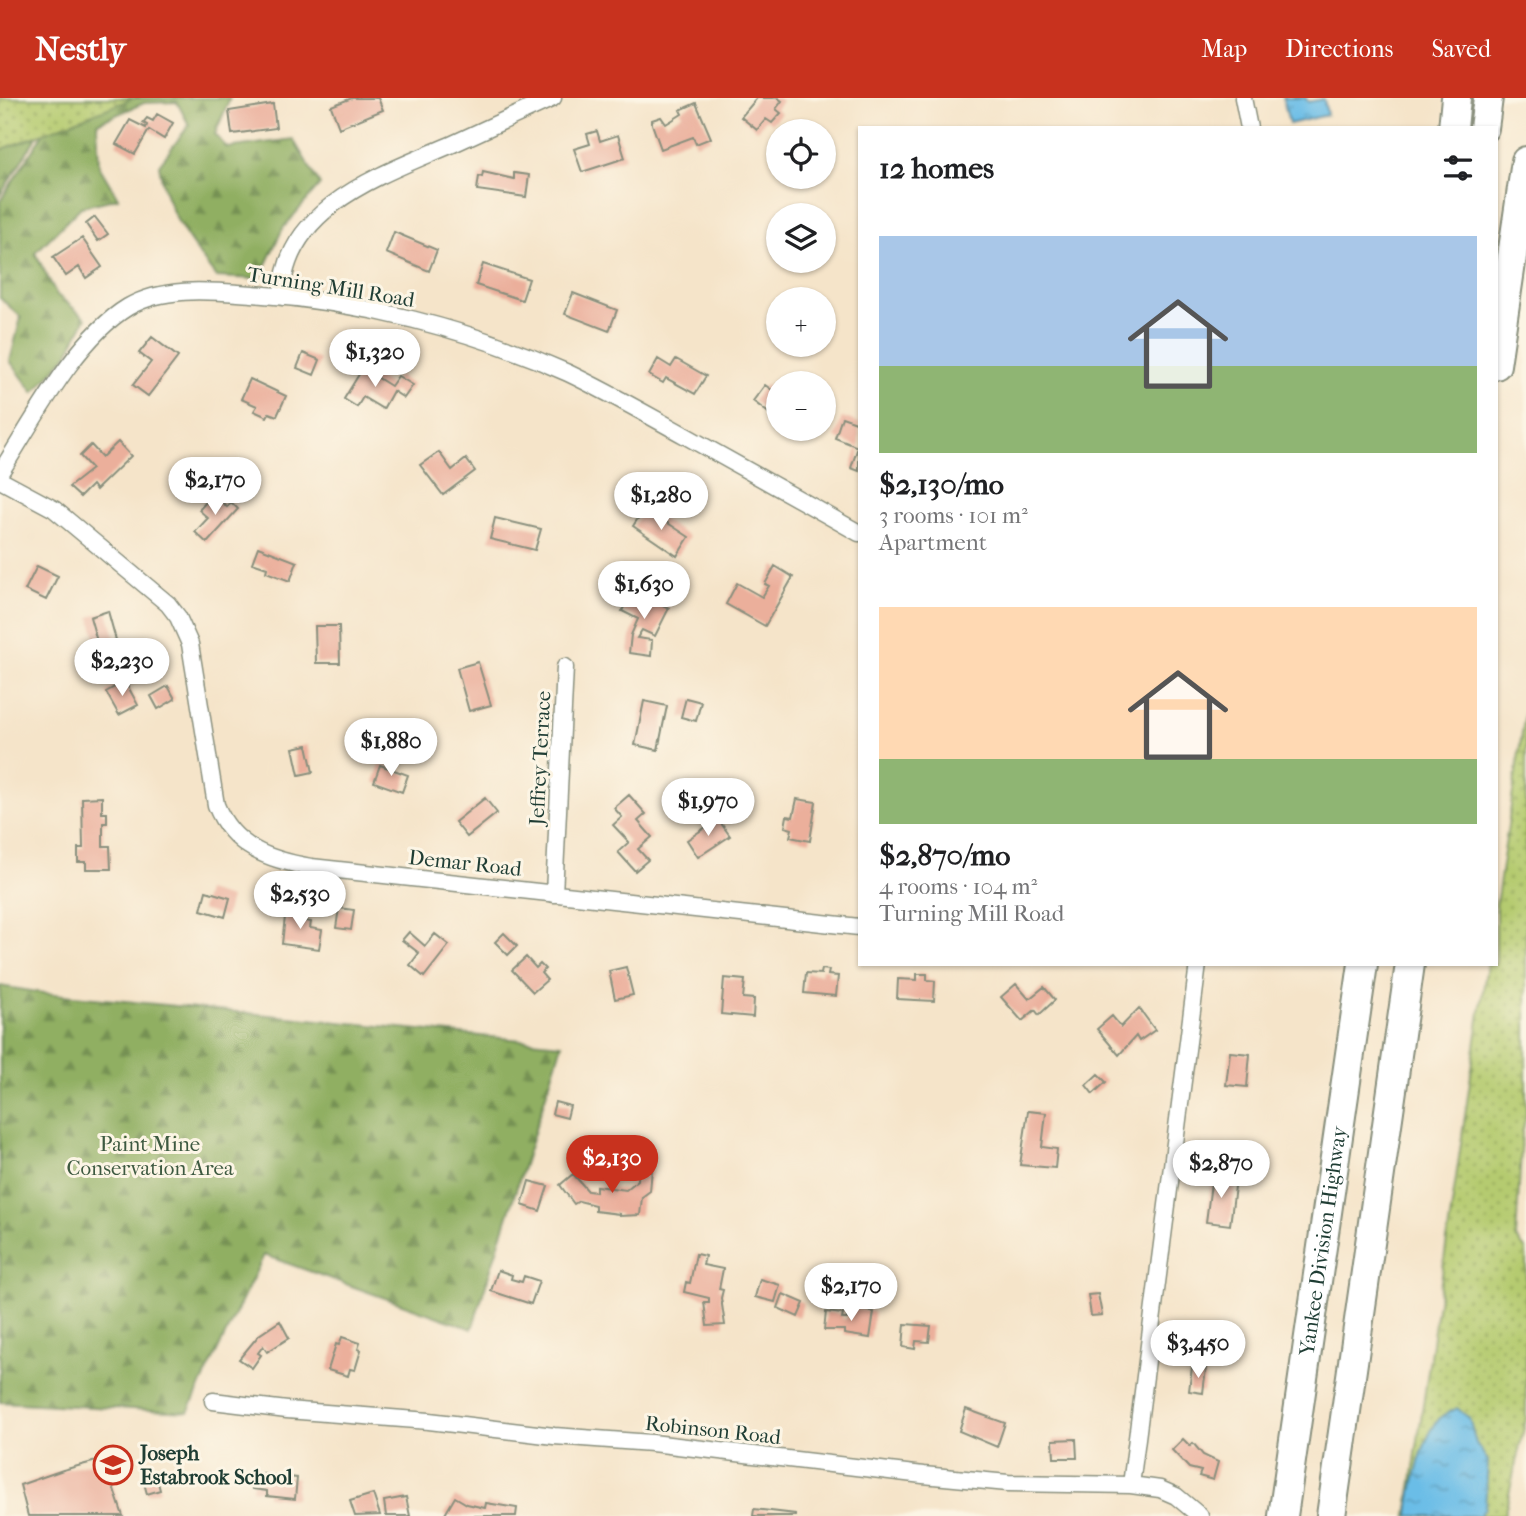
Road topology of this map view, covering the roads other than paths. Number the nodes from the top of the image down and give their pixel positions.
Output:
1 (553, 98) edge
2 (1243, 98) edge
3 (1455, 98) edge
4 (1488, 98) edge
5 (1250, 126) edge
6 (1453, 126) edge
7 (1483, 126) edge
8 (1526, 161) edge
9 (282, 297) junction
10 (1498, 351) edge
11 (0, 473) edge
12 (0, 480) edge
13 (858, 532) edge
14 (565, 667) dead end
15 (554, 894) junction
16 (858, 926) edge
17 (1198, 966) edge
18 (1363, 966) edge
19 (1410, 966) edge
20 (213, 1401) dead end
21 (1132, 1485) junction
22 (1200, 1516) edge
23 (1283, 1516) edge
24 (1331, 1516) edge

1 - 9 street
2 - 5 street
3 - 6 highway
4 - 7 highway
8 - 10 highway
9 - 11 street, Turning Mill Road
9 - 13 street, Turning Mill Road
12 - 15 street, Demar Road
14 - 15 street, Jeffrey Terrace
15 - 16 street, Demar Road
17 - 21 street
18 - 23 highway, Yankee Division Highway
19 - 24 highway
20 - 21 street, Robinson Road
21 - 22 street, Robinson Road

